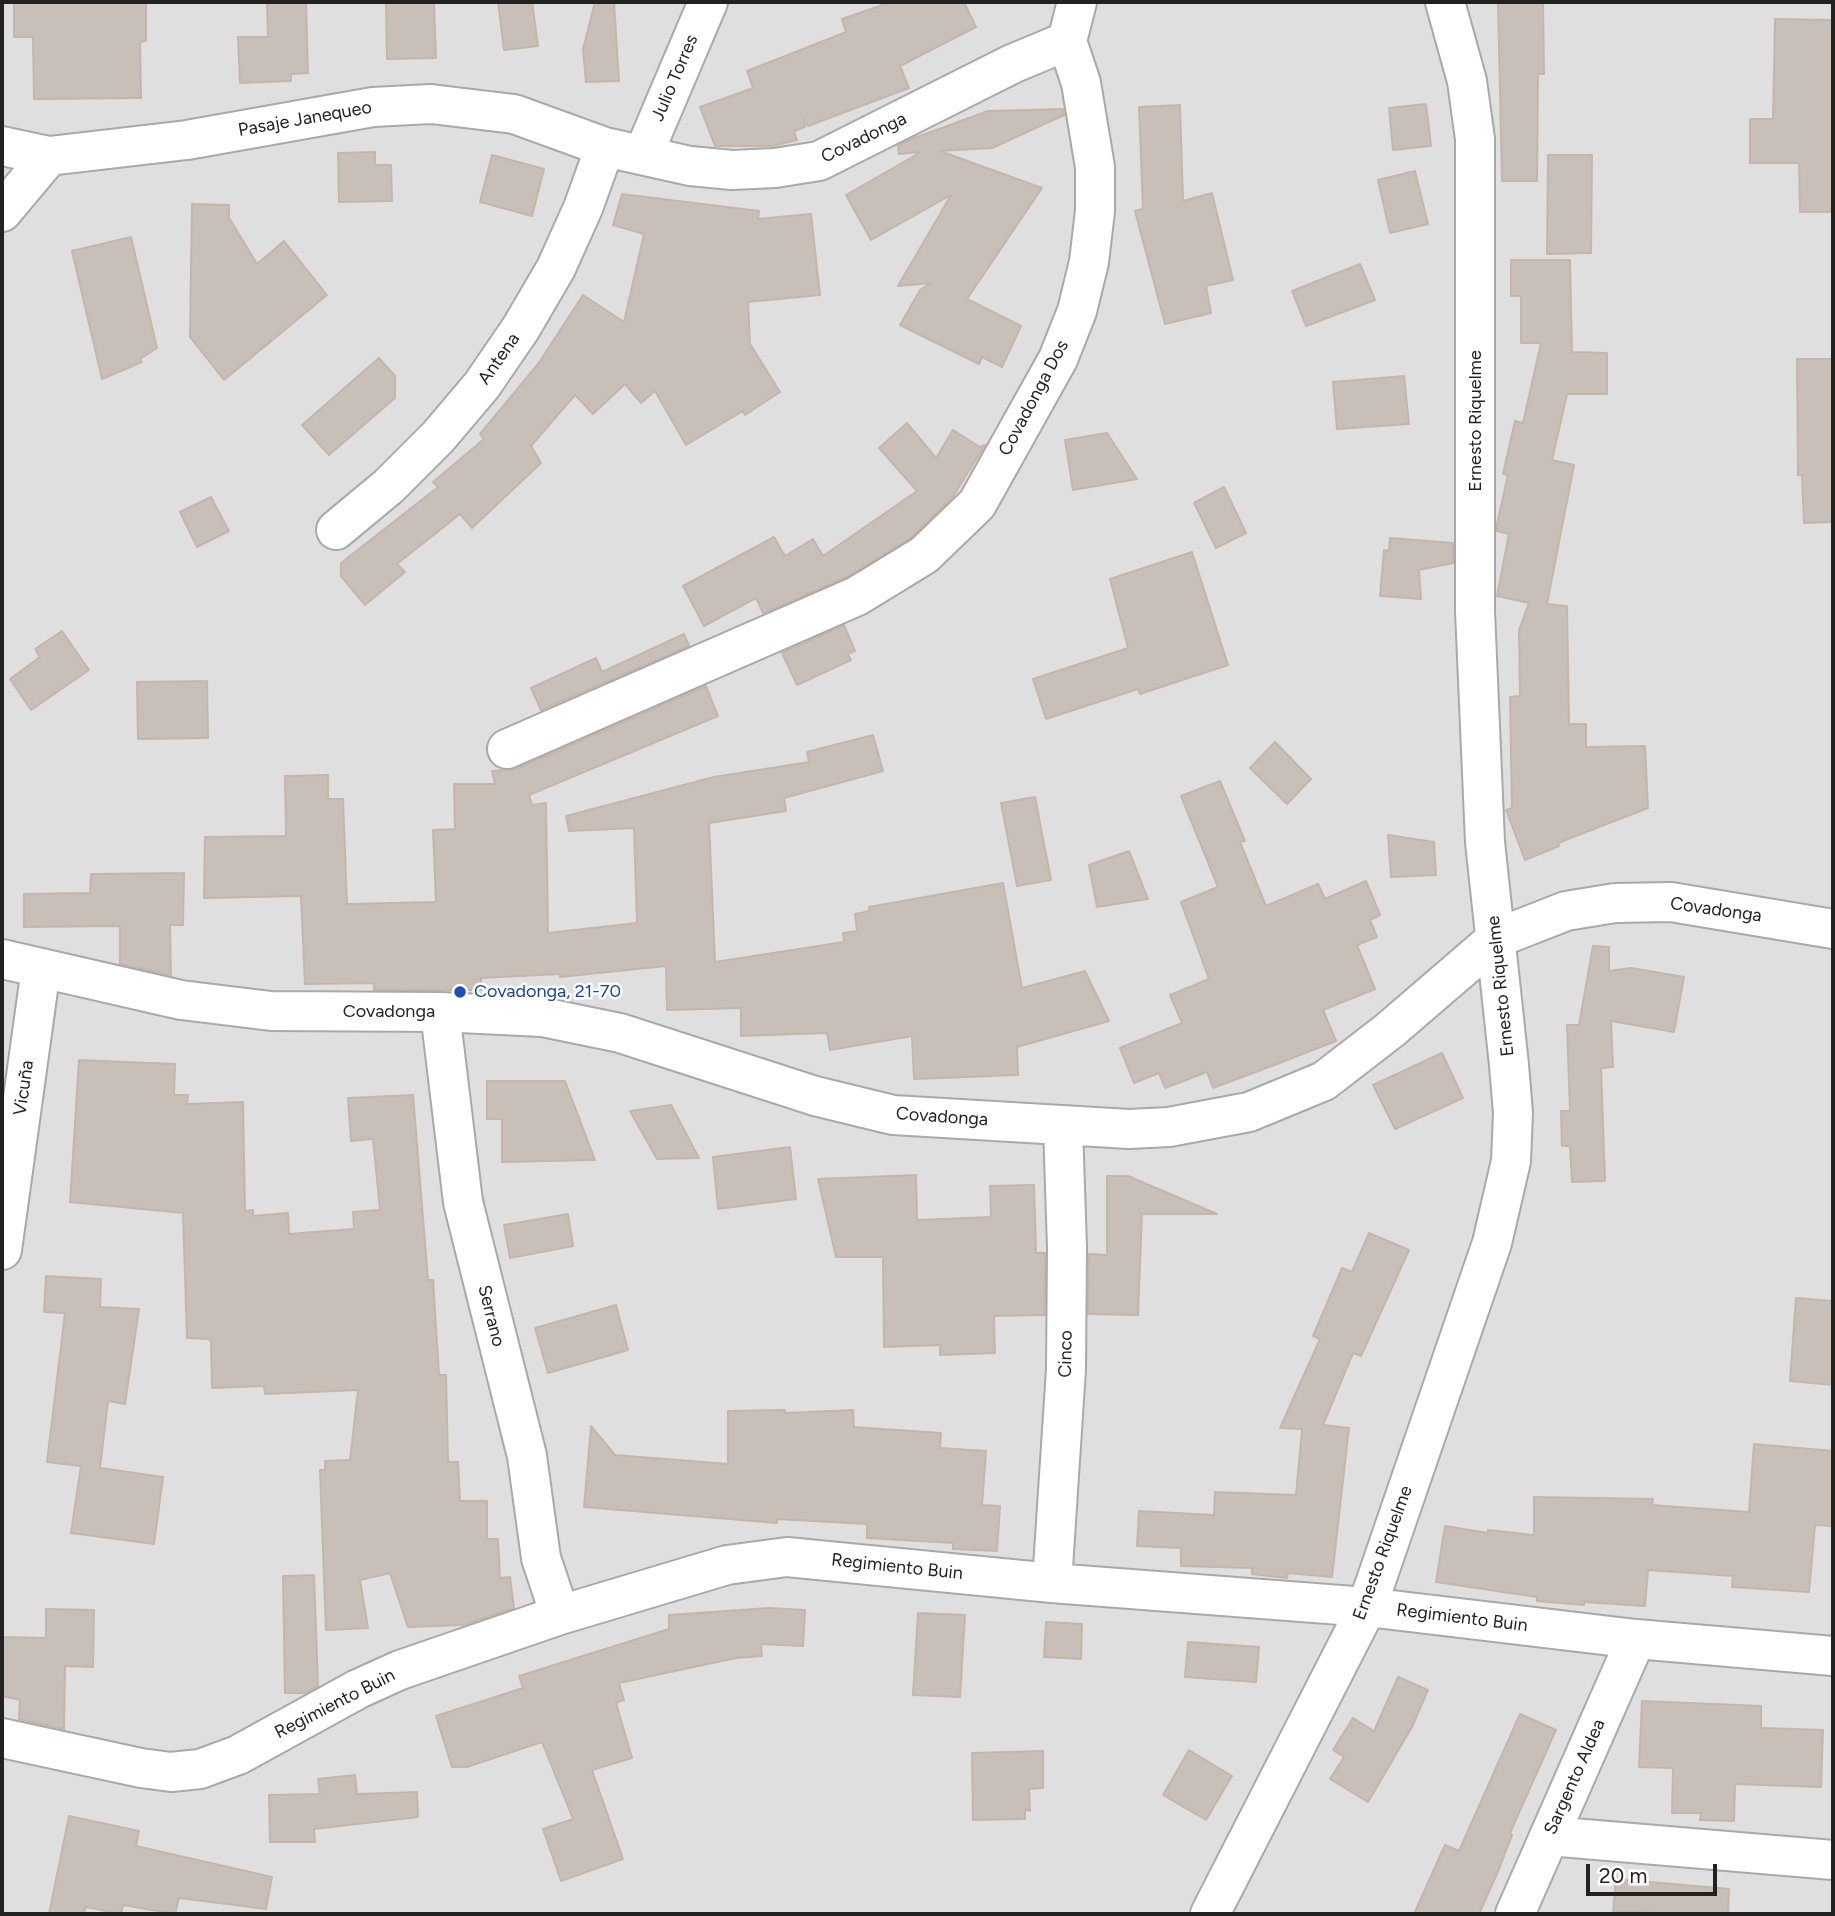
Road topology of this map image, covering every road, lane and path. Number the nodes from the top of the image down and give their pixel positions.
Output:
1 (708, 2) edge
2 (1077, 2) edge
3 (1445, 2) edge
4 (1067, 41) junction
5 (2, 146) edge
6 (605, 147) junction
7 (643, 155) junction
8 (49, 156) junction
9 (2, 212) edge
10 (336, 530) dead end
11 (507, 750) dead end
12 (1833, 929) edge
13 (1497, 938) junction
14 (2, 959) edge
15 (41, 968) junction
16 (440, 1012) junction
17 (1063, 1126) junction
18 (2, 1250) edge
19 (1052, 1583) junction
20 (1367, 1607) junction
21 (560, 1615) junction
22 (1636, 1639) junction
23 (1833, 1656) edge
24 (2, 1738) edge
25 (1549, 1836) junction
26 (1833, 1860) edge
27 (1210, 1914) edge
28 (1516, 1914) edge

1 - 7 street, Julio Torres
2 - 4 street
3 - 13 street, Ernesto Riquelme
4 - 7 street, Covadonga
4 - 11 street, Covadonga Dos
5 - 8 street, Pasaje Janequeo
6 - 7 street, Covadonga
6 - 8 street, Pasaje Janequeo
6 - 10 street, Antena
8 - 9 street
12 - 13 street, Covadonga
13 - 17 street, Covadonga
13 - 20 street, Ernesto Riquelme
14 - 15 street, Covadonga
15 - 16 street, Covadonga
15 - 18 street, Vicuña
16 - 17 street, Covadonga
16 - 21 street, Serrano
17 - 19 street, Cinco
19 - 20 street, Regimiento Buin
19 - 21 street, Regimiento Buin
20 - 22 street, Regimiento Buin
20 - 27 street, Ernesto Riquelme
21 - 24 street, Regimiento Buin
22 - 23 street, Regimiento Buin
22 - 25 street, Sargento Aldea
25 - 26 street
25 - 28 street, Sargento Aldea

